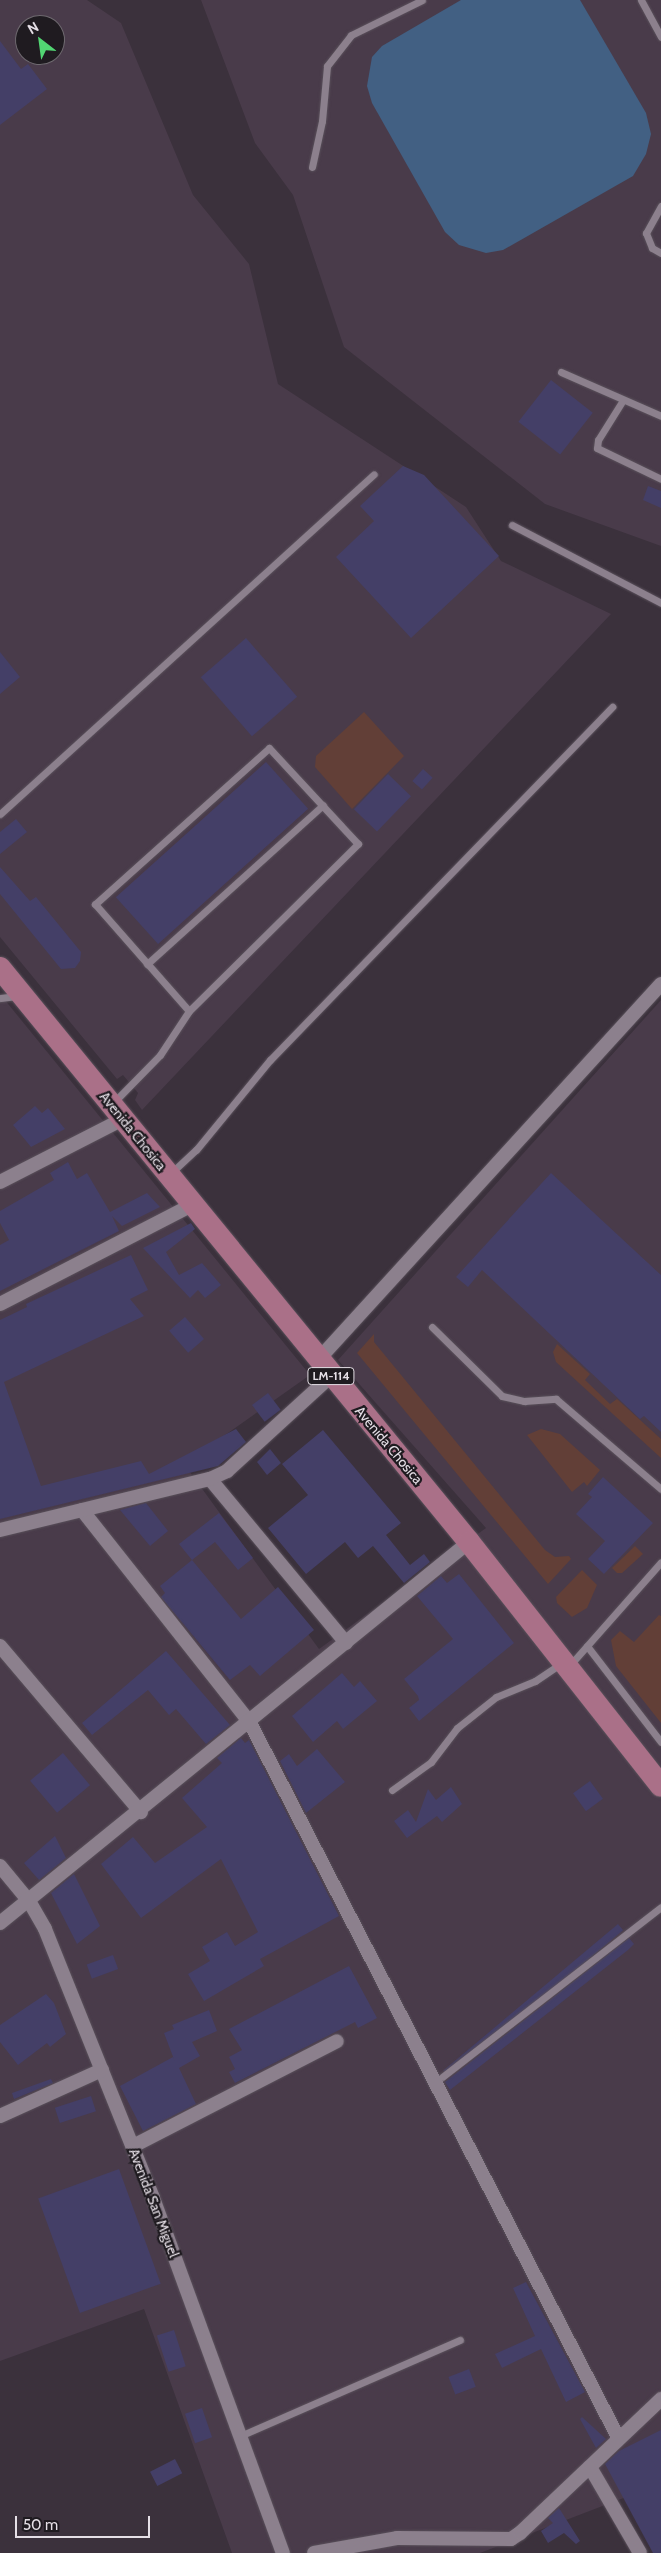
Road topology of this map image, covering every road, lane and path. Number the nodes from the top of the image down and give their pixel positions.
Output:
1 (422, 0) edge
2 (642, 0) edge
3 (661, 37) edge
4 (312, 167) dead end
5 (661, 206) edge
6 (661, 253) edge
7 (561, 372) dead end
8 (623, 400) junction
9 (661, 416) edge
10 (374, 474) dead end
11 (661, 479) edge
12 (512, 525) dead end
13 (661, 603) edge
14 (612, 707) dead end
15 (323, 805) junction
16 (0, 814) edge
17 (147, 964) junction
18 (0, 968) edge
19 (661, 984) edge
20 (23, 996) junction
21 (0, 998) edge
22 (189, 1012) junction
23 (117, 1112) junction
24 (168, 1175) junction
25 (0, 1182) edge
26 (192, 1205) junction
27 (0, 1304) edge
28 (432, 1326) dead end
29 (324, 1368) junction
30 (210, 1479) junction
31 (661, 1489) edge
32 (82, 1510) junction
33 (0, 1530) edge
34 (469, 1542) junction
35 (660, 1564) edge
36 (346, 1643) junction
37 (0, 1646) edge
38 (586, 1646) junction
39 (564, 1666) junction
40 (250, 1723) junction
41 (661, 1742) edge
42 (661, 1786) edge
43 (392, 1790) dead end
44 (141, 1812) junction
45 (0, 1866) edge
46 (29, 1901) junction
47 (661, 1907) edge
48 (0, 1923) edge
49 (337, 2041) dead end
50 (102, 2070) junction
51 (442, 2077) dead end
52 (0, 2116) edge
53 (133, 2146) junction
54 (460, 2340) dead end
55 (661, 2399) edge
56 (240, 2436) junction
57 (619, 2440) junction
58 (590, 2467) junction
59 (283, 2553) edge
60 (314, 2553) edge
61 (640, 2553) edge

1 - 4 lane
2 - 3 lane
5 - 6 lane
7 - 8 lane
8 - 9 lane
8 - 11 lane
10 - 16 lane
12 - 13 lane
14 - 24 lane
15 - 17 lane
15 - 17 lane
15 - 22 lane
17 - 22 lane
18 - 20 main road, Avenida Chosica / LM-114
19 - 29 street
20 - 21 lane
20 - 23 main road, Avenida Chosica / LM-114
22 - 23 lane
23 - 24 main road, Avenida Chosica / LM-114
23 - 25 street
24 - 26 main road, Avenida Chosica / LM-114
26 - 27 street
26 - 29 main road, Avenida Chosica / LM-114
28 - 31 lane
29 - 30 street
29 - 34 main road, Avenida Chosica / LM-114
30 - 32 street
30 - 36 street
32 - 33 street
32 - 40 street
34 - 36 street
34 - 39 main road, Avenida Chosica / LM-114
35 - 38 lane
36 - 40 street
37 - 44 street
38 - 39 lane
38 - 41 lane
39 - 42 main road, Avenida Chosica / LM-114
39 - 43 lane
40 - 44 street
40 - 57 street
44 - 46 street
45 - 46 street, Avenida San Miguel
46 - 48 street
46 - 50 street, Avenida San Miguel
47 - 51 lane
49 - 53 street
50 - 52 street
50 - 53 street, Avenida San Miguel
53 - 56 street, Avenida San Miguel
54 - 56 lane
55 - 57 street
56 - 59 street, Avenida San Miguel
57 - 58 street
58 - 60 street
58 - 61 street

